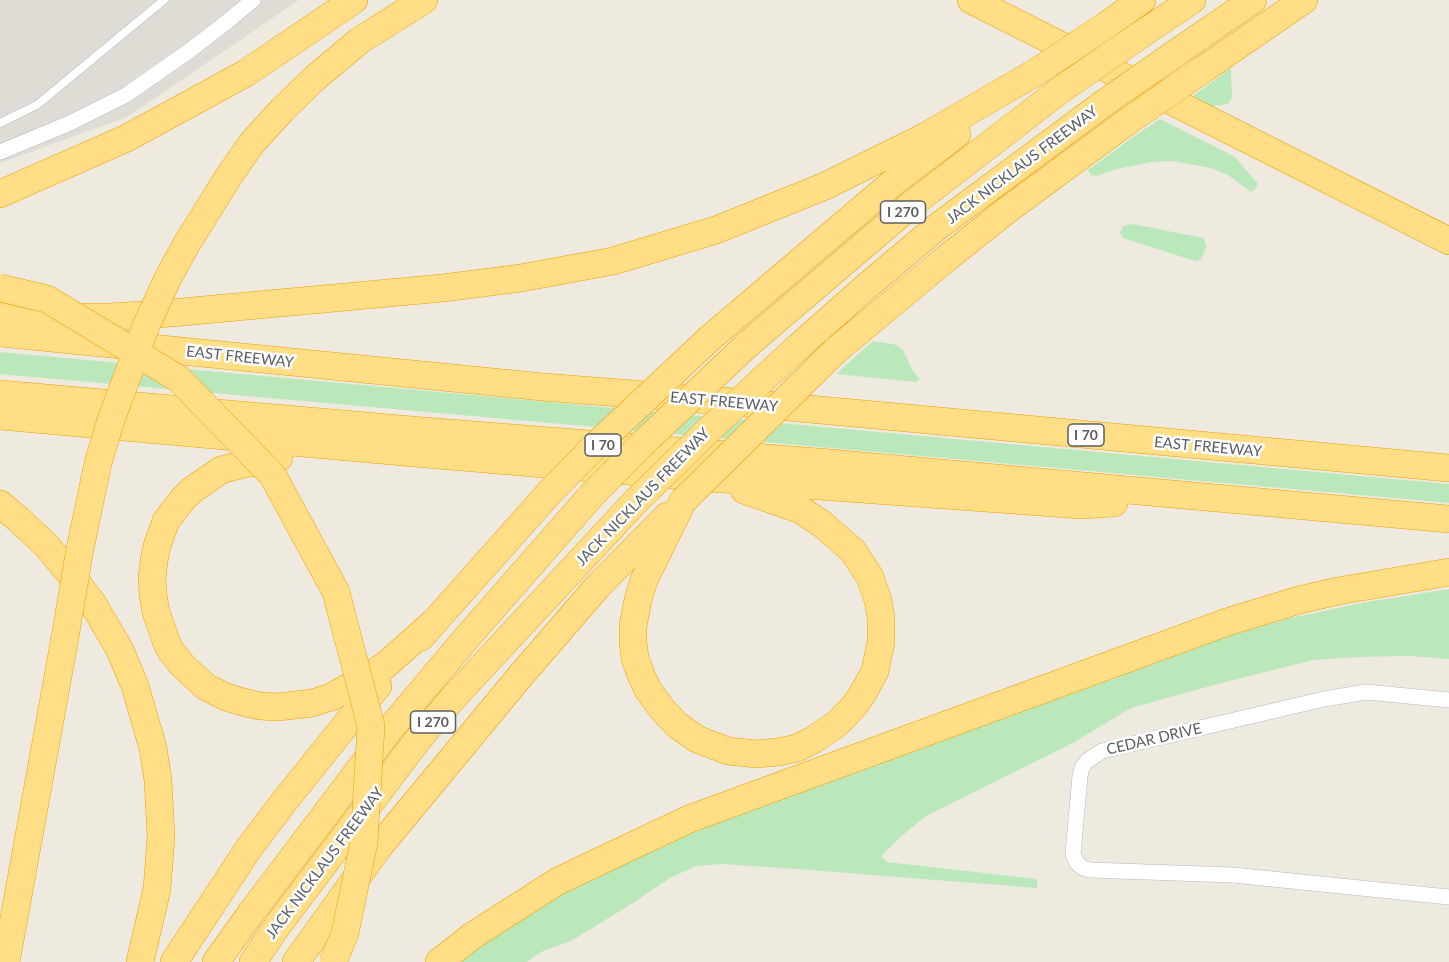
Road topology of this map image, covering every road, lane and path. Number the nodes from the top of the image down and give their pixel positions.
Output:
1 (164, 0) edge
2 (253, 0) edge
3 (354, 0) edge
4 (971, 0) edge
5 (1142, 0) edge
6 (1192, 0) edge
7 (1253, 0) edge
8 (1304, 0) edge
9 (416, 5) edge
10 (1038, 70) junction
11 (246, 73) junction
12 (0, 123) edge
13 (0, 152) edge
14 (0, 194) edge
15 (1449, 241) edge
16 (0, 288) edge
17 (0, 314) edge
18 (0, 333) edge
19 (0, 394) edge
20 (0, 416) edge
21 (415, 453) junction
22 (1449, 468) edge
23 (709, 478) junction
24 (1207, 497) junction
25 (683, 501) junction
26 (0, 504) edge
27 (1449, 519) edge
28 (1449, 572) edge
29 (433, 623) junction
30 (1449, 700) edge
31 (1449, 897) edge
32 (6, 962) edge
33 (140, 962) edge
34 (174, 962) edge
35 (216, 962) edge
36 (253, 962) edge
37 (296, 962) edge
38 (333, 962) edge
39 (439, 962) edge

1 - 12 lane
2 - 13 street
3 - 11 highway
4 - 15 highway
5 - 10 highway, bridge
6 - 35 highway, JACK NICKLAUS FREEWAY / I 270, bridge
7 - 36 highway, JACK NICKLAUS FREEWAY / I 270, bridge
8 - 25 highway, bridge
9 - 11 highway
9 - 32 highway, bridge
10 - 17 highway
10 - 29 highway, bridge
11 - 14 highway
16 - 38 highway, bridge
18 - 22 highway, EAST FREEWAY / I 70
19 - 24 highway, I 70
20 - 21 highway
21 - 23 highway
21 - 29 highway
23 - 24 highway
23 - 25 highway
24 - 27 highway, I 70
25 - 37 highway
26 - 33 highway
28 - 39 highway
29 - 34 highway
30 - 31 street, CEDAR DRIVE

